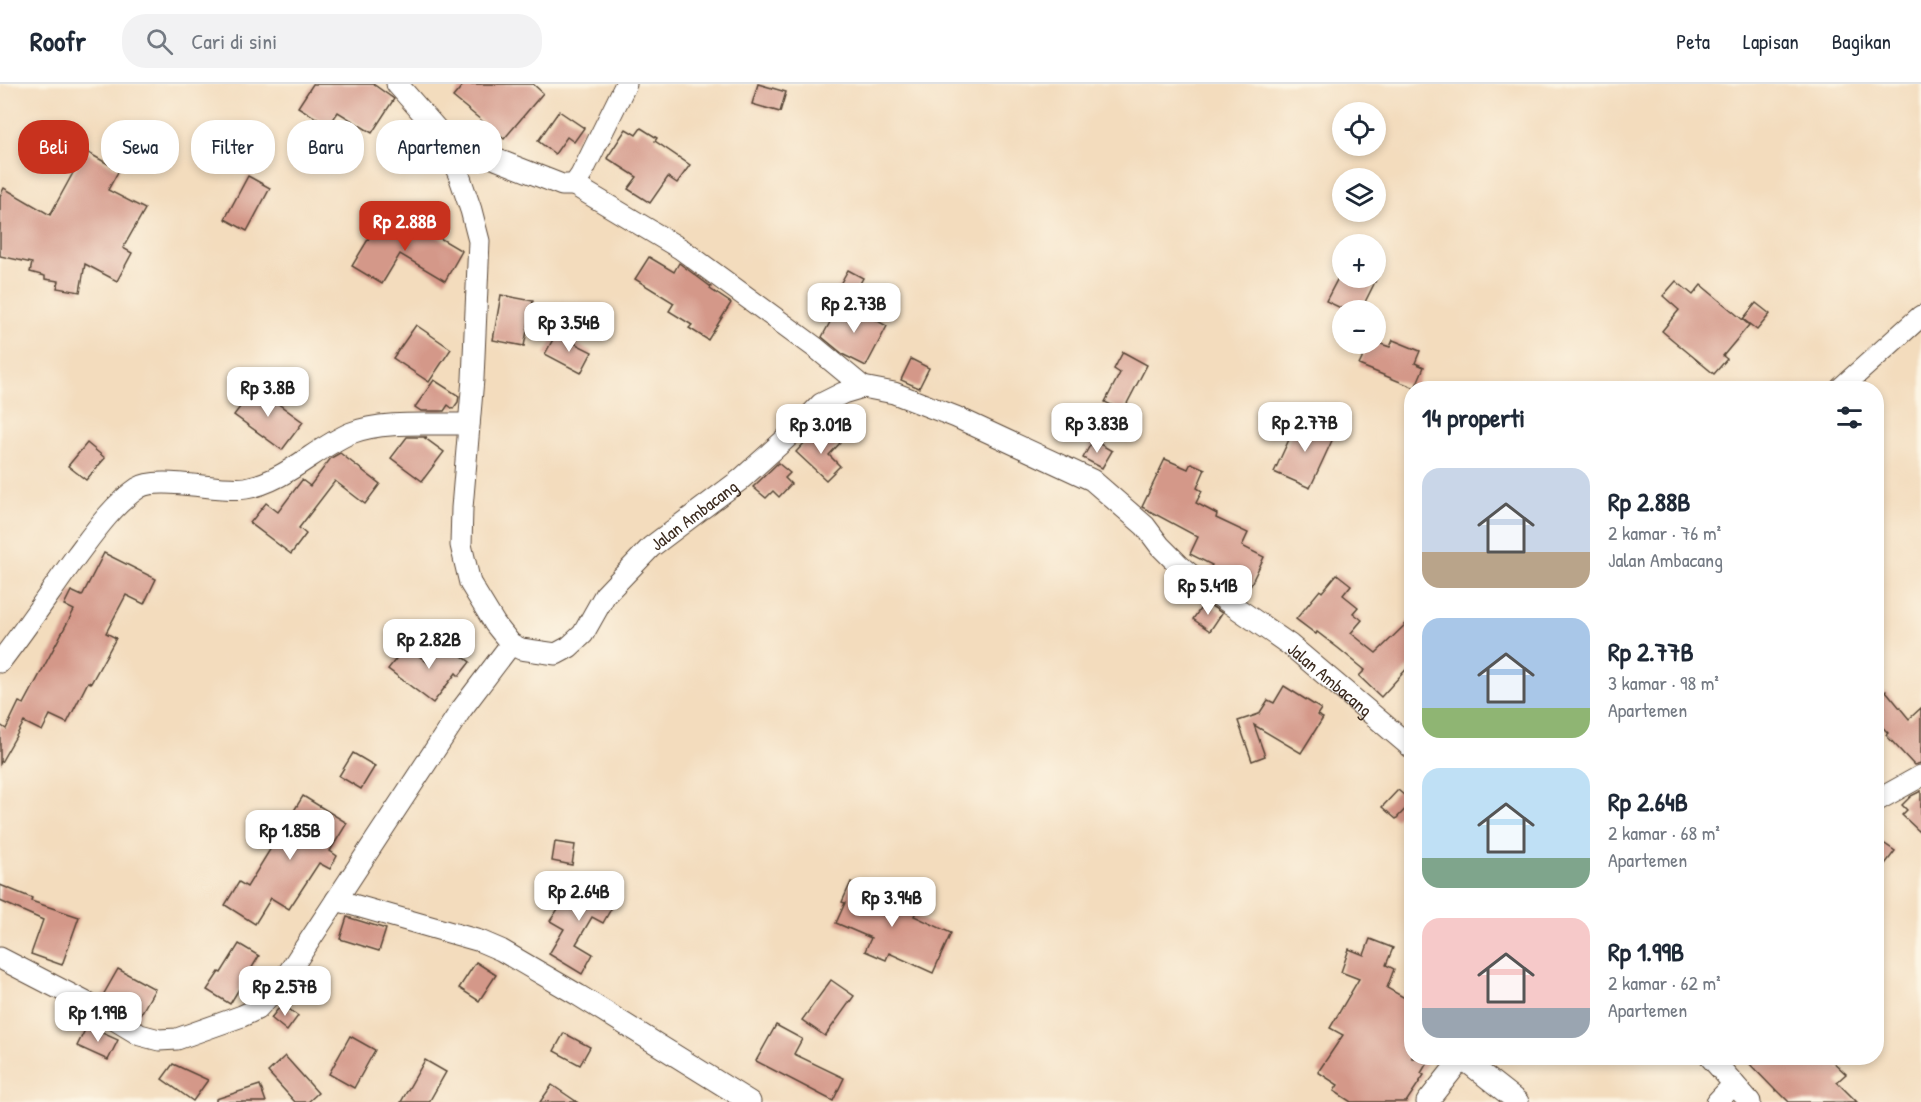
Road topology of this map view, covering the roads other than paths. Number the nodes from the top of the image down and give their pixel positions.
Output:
1 (397, 84) edge
2 (626, 84) edge
3 (429, 120) edge
4 (502, 160) edge
5 (458, 174) edge
6 (574, 185) junction
7 (1921, 316) edge
8 (1849, 381) edge
9 (863, 387) junction
10 (469, 424) junction
11 (512, 644) junction
12 (0, 662) edge
13 (1404, 741) edge
14 (1921, 776) edge
15 (1884, 797) edge
16 (336, 900) junction
17 (0, 958) edge
18 (1456, 1065) edge
19 (1471, 1065) edge
20 (1717, 1065) edge
21 (1734, 1084) junction
22 (750, 1102) edge
23 (1427, 1102) edge
24 (1518, 1102) edge
25 (1717, 1102) edge
26 (1750, 1102) edge

1 - 3 street
2 - 6 street
4 - 6 street
5 - 10 street
6 - 9 street
7 - 8 street
9 - 11 street, Jalan Ambacang
9 - 13 street, Jalan Ambacang
10 - 11 street
10 - 12 street
11 - 16 street
14 - 15 street
16 - 17 street
16 - 22 street
18 - 23 street
19 - 24 street
20 - 21 street
21 - 25 street
21 - 26 street

